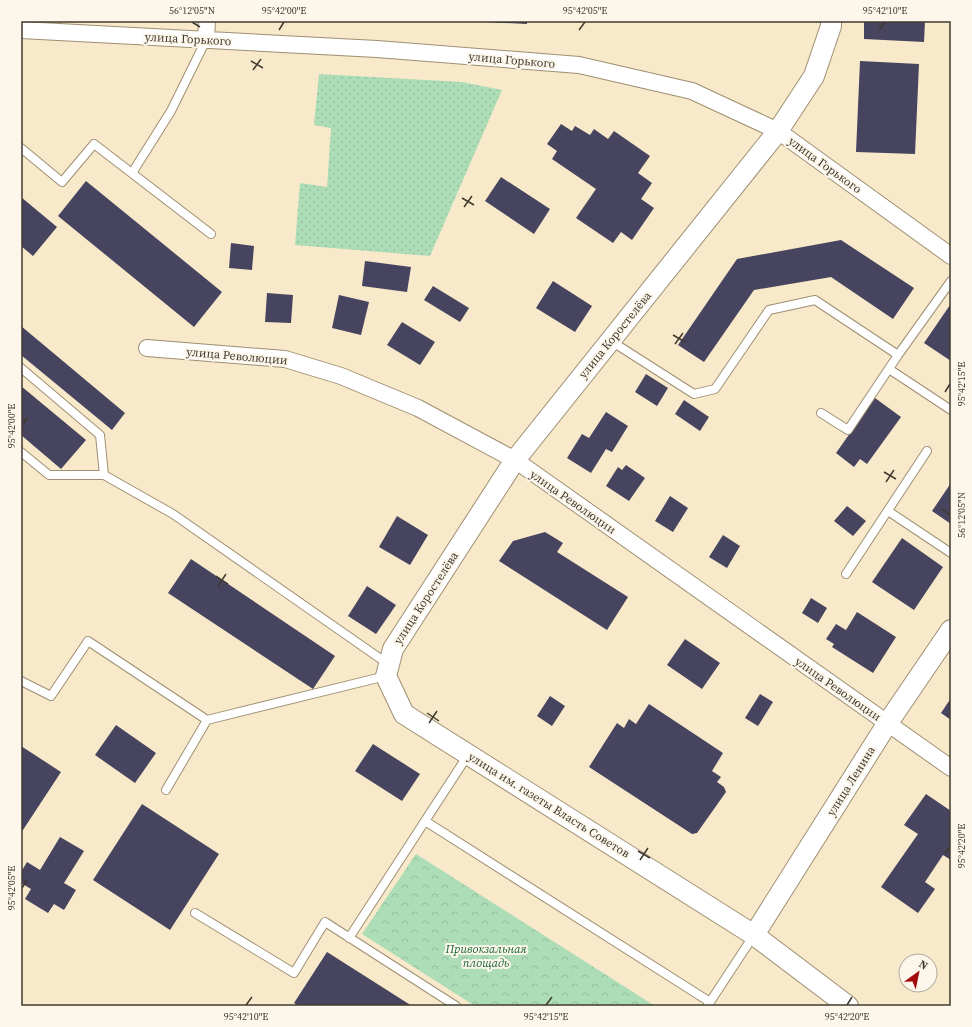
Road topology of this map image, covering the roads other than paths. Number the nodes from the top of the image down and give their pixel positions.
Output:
1 (207, 21) edge
2 (831, 21) edge
3 (21, 30) edge
4 (206, 40) junction
5 (778, 131) junction
6 (21, 148) edge
7 (132, 173) junction
8 (211, 234) dead end
9 (951, 256) edge
10 (951, 280) edge
11 (611, 340) junction
12 (147, 348) dead end
13 (898, 355) junction
14 (21, 368) edge
15 (889, 369) junction
16 (951, 410) edge
17 (821, 413) dead end
18 (927, 451) dead end
19 (21, 452) edge
20 (515, 460) junction
21 (104, 475) junction
22 (888, 511) junction
23 (951, 553) edge
24 (846, 574) dead end
25 (951, 630) edge
26 (389, 663) junction
27 (21, 681) edge
28 (207, 720) junction
29 (887, 724) junction
30 (469, 754) junction
31 (951, 768) edge
32 (166, 790) dead end
33 (425, 821) junction
34 (195, 913) dead end
35 (754, 935) junction
36 (349, 938) junction
37 (708, 1004) edge
38 (456, 1006) edge
39 (848, 1006) edge

1 - 4 street
2 - 5 street, улица Коростелёва
3 - 4 street, улица Горького
4 - 5 street, улица Горького
4 - 7 lane
5 - 9 street, улица Горького
5 - 11 street, улица Коростелёва
6 - 7 lane
7 - 8 lane
10 - 13 lane
11 - 13 lane
11 - 20 street, улица Коростелёва
12 - 20 street, улица Революции
13 - 15 lane
14 - 21 lane
15 - 16 lane
15 - 17 lane
18 - 22 lane
19 - 21 lane
20 - 26 street, улица Коростелёва
20 - 29 street, улица Революции
21 - 26 lane
22 - 23 lane
22 - 24 lane
25 - 29 street, улица Ленина
26 - 28 lane
26 - 30 street, улица им. газеты Власть Советов
27 - 28 lane
28 - 32 lane
29 - 31 street, улица Революции
29 - 35 street, улица Ленина
30 - 33 lane
30 - 35 street, улица им. газеты Власть Советов
33 - 36 lane
33 - 37 lane
34 - 36 lane
35 - 37 lane
35 - 39 street, улица им. газеты Власть Советов
36 - 38 lane

